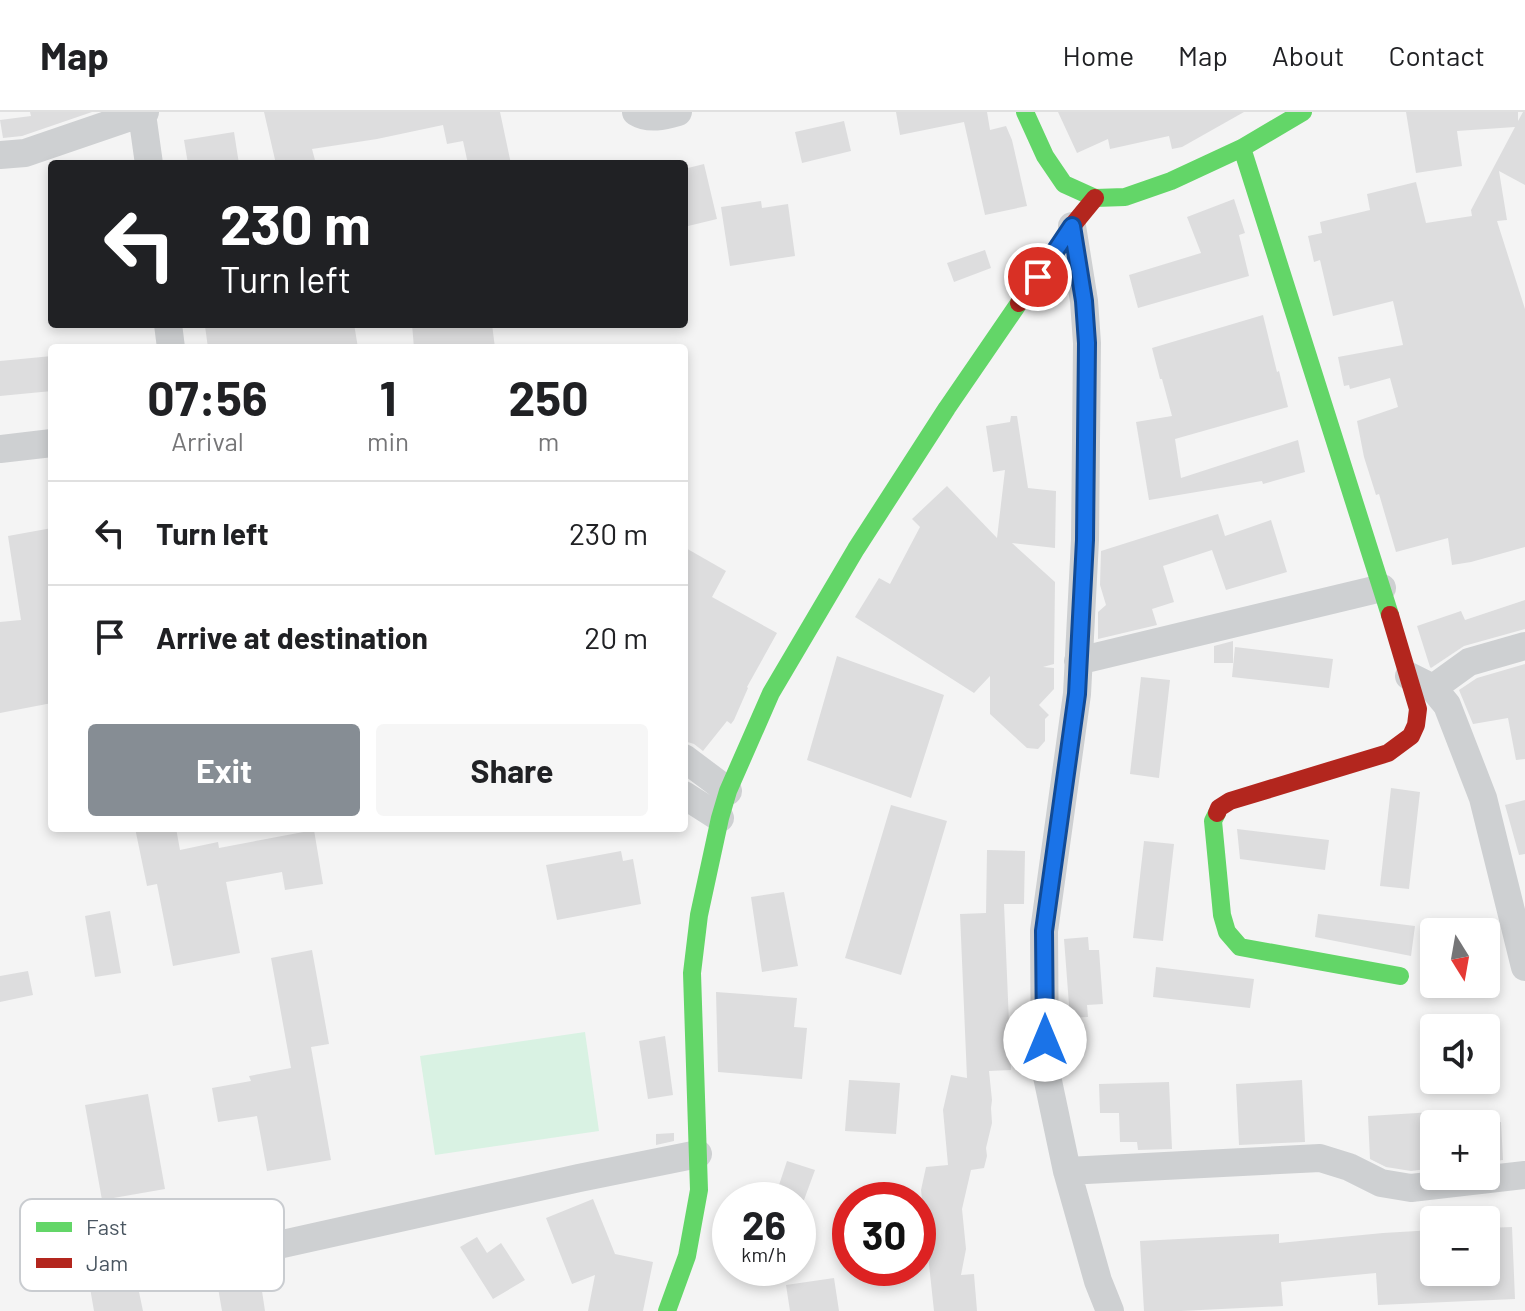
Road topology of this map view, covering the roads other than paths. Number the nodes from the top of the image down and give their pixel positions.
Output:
1 (636, 112) edge
2 (678, 112) edge
3 (1025, 112) edge
4 (1303, 112) edge
5 (144, 113) edge
6 (1242, 148) junction
7 (0, 155) edge
8 (149, 160) edge
9 (1095, 198) junction
10 (1072, 226) junction
11 (48, 443) edge
12 (0, 449) edge
13 (1382, 588) junction
14 (1525, 646) edge
15 (1078, 661) junction
16 (1421, 682) junction
17 (688, 761) edge
18 (728, 791) junction
19 (688, 798) edge
20 (720, 818) junction
21 (1525, 967) edge
22 (1400, 976) dead end
23 (698, 1154) junction
24 (1067, 1171) junction
25 (1525, 1175) edge
26 (284, 1244) edge
27 (667, 1311) edge
28 (1110, 1311) edge

1 - 2 street
3 - 9 street
4 - 6 street
5 - 7 street
5 - 8 street
6 - 9 street
6 - 13 street
9 - 10 street
10 - 15 street
10 - 18 street
11 - 12 street
13 - 15 street
13 - 16 street
14 - 16 street
15 - 24 street
16 - 21 street
16 - 22 street
17 - 18 street
18 - 20 street
19 - 20 street
20 - 23 street
23 - 26 street
23 - 27 street
24 - 25 street
24 - 28 street

